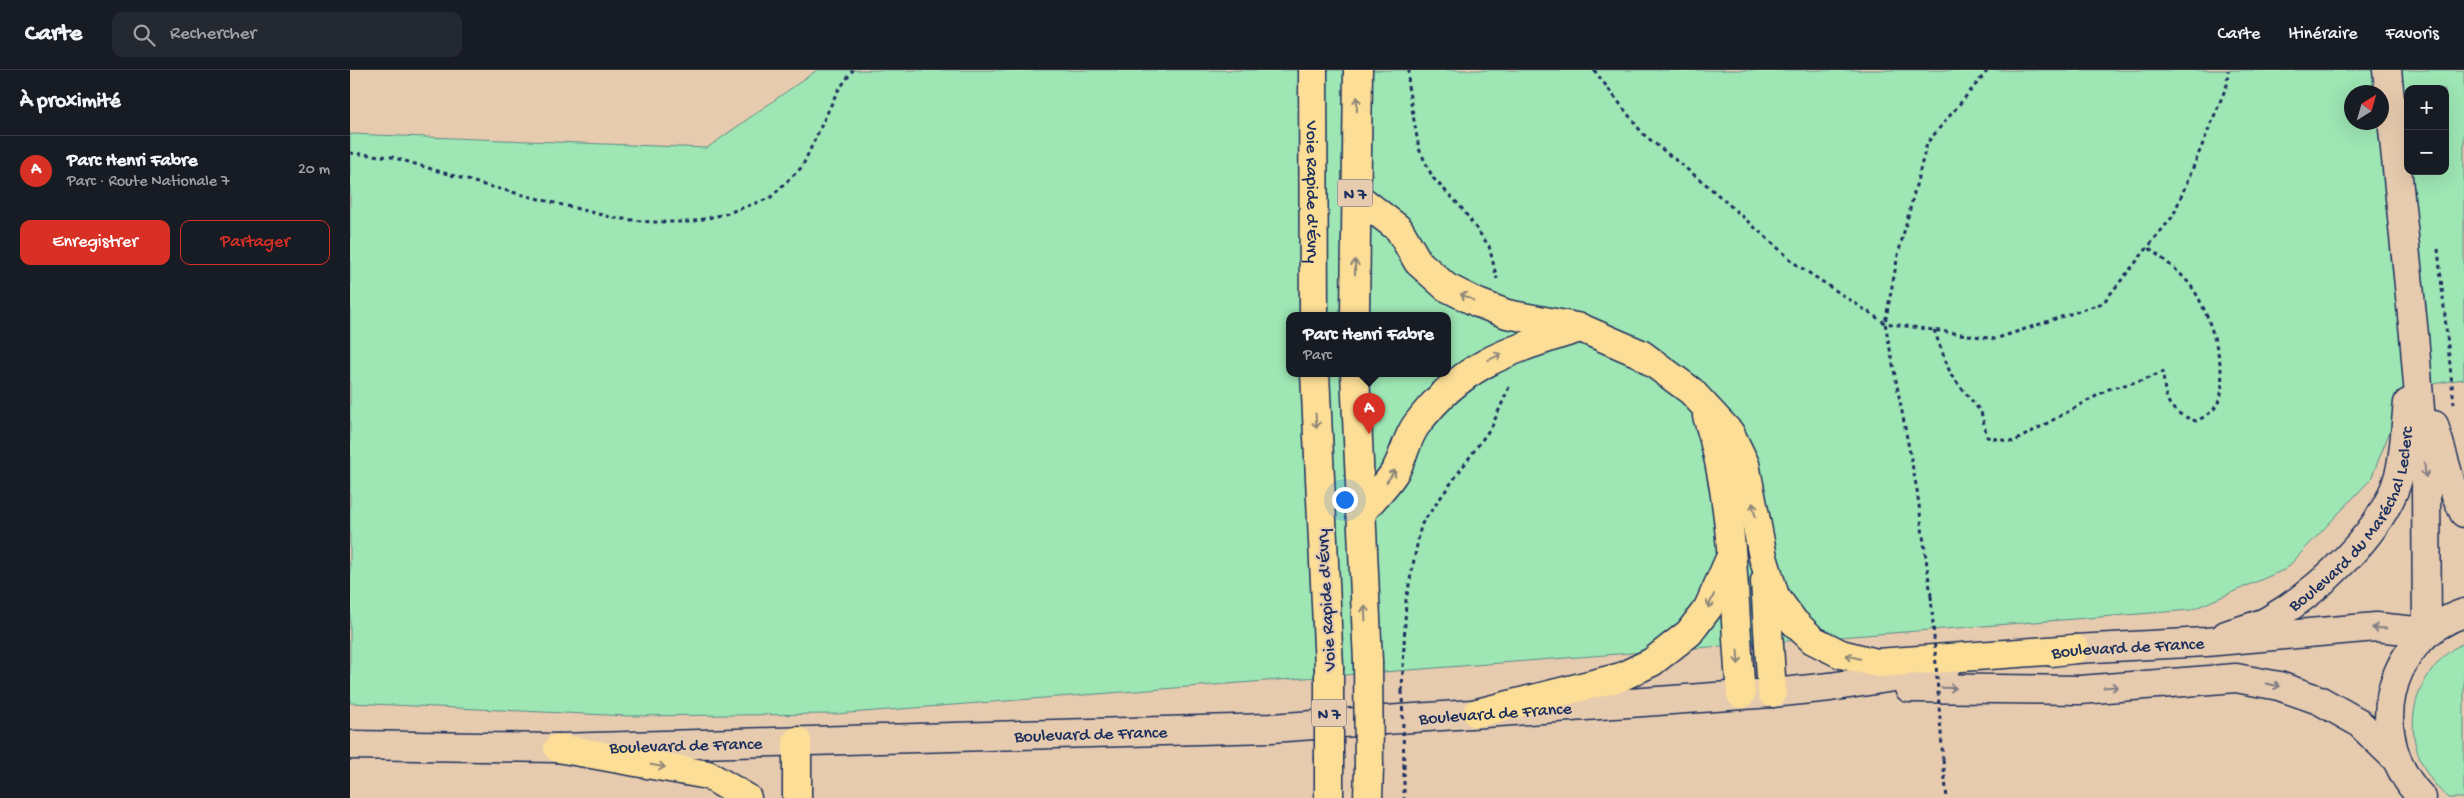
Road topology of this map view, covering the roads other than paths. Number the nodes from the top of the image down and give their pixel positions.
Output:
1 (1312, 70) edge
2 (1358, 70) edge
3 (2387, 70) edge
4 (1355, 195) junction
5 (1314, 312) edge
6 (1355, 312) edge
7 (1581, 328) junction
8 (2414, 335) junction
9 (1315, 377) edge
10 (1355, 377) edge
11 (1705, 408) junction
12 (2464, 513) edge
13 (1360, 514) junction
14 (1731, 556) junction
15 (1763, 557) junction
16 (2464, 613) edge
17 (2427, 632) junction
18 (2206, 642) junction
19 (2075, 648) junction
20 (1830, 687) junction
21 (1772, 693) junction
22 (1741, 694) junction
23 (1478, 713) junction
24 (797, 741) junction
25 (350, 745) edge
26 (558, 748) junction
27 (2395, 758) junction
28 (747, 798) edge
29 (797, 798) edge
30 (1329, 798) edge
31 (1368, 798) edge
32 (2422, 798) edge

1 - 5 main road, Voie Rapide d'Évry / N 7
4 -> 2 main road, N 7
3 - 8 main road, Boulevard du Maréchal Leclerc
6 -> 4 main road, N 7
7 -> 4 main road
7 - 11 main road
13 -> 7 main road
8 - 12 main road, Boulevard du Maréchal Leclerc
8 -> 17 main road, Boulevard du Maréchal Leclerc
8 - 18 main road, Boulevard du Maréchal Leclerc
9 -> 30 main road, Voie Rapide d'Évry / N 7, bridge
10 - 13 main road
11 - 14 main road
15 -> 11 main road
31 -> 13 main road, bridge
14 -> 22 main road
14 -> 23 main road
19 -> 15 main road
15 - 21 main road
16 - 17 main road
17 -> 18 main road, Boulevard de France
17 - 27 main road
18 - 19 main road, Boulevard de France
19 - 20 main road, Boulevard de France
20 - 21 main road, Boulevard de France
20 -> 27 main road, Boulevard de France
21 - 22 main road, Boulevard de France
22 - 23 main road, Boulevard de France
23 - 24 main road, Boulevard de France
24 - 26 main road, Boulevard de France
24 - 29 main road
25 - 26 main road, Boulevard de France
26 -> 28 main road
27 - 32 main road

